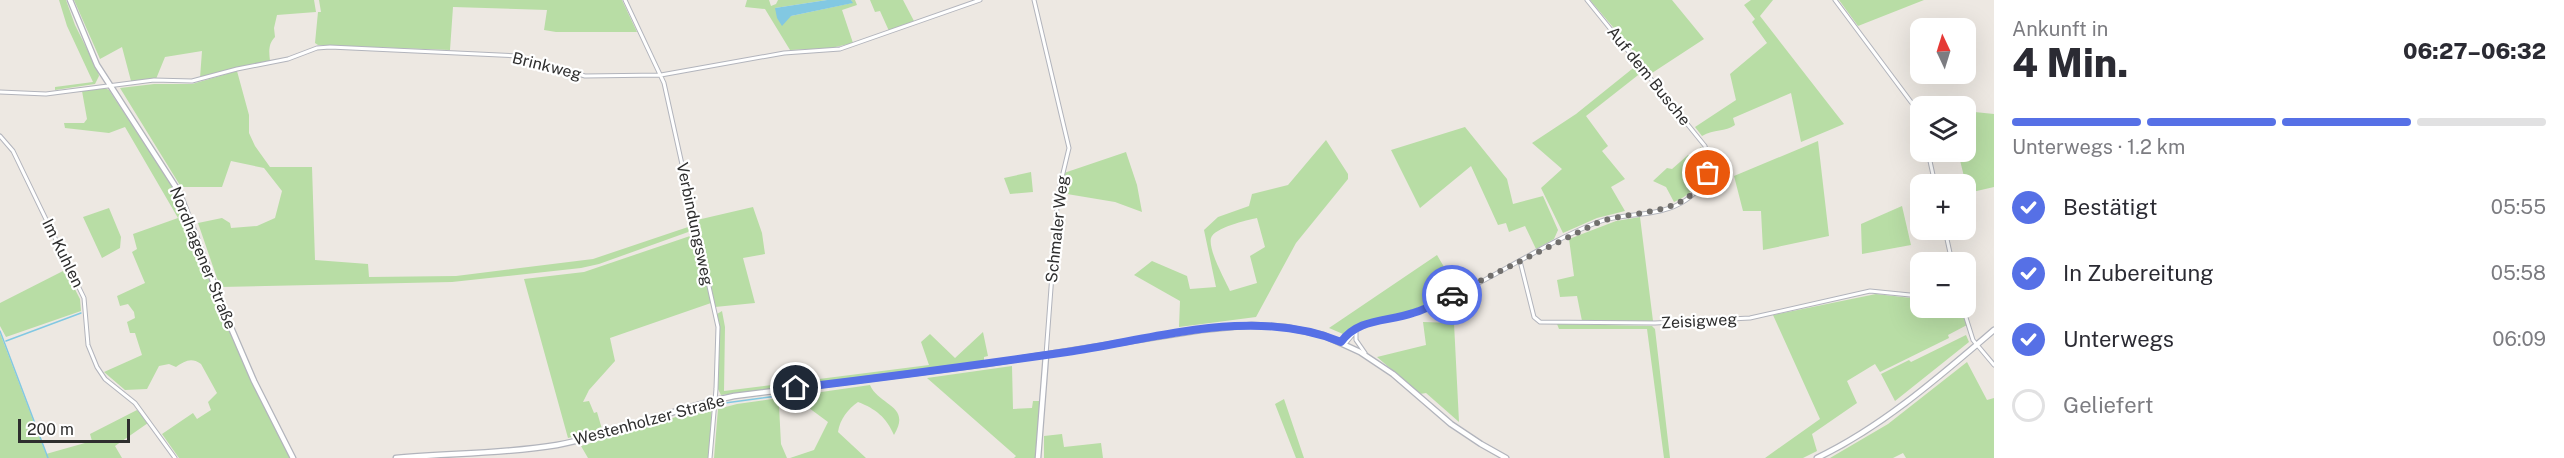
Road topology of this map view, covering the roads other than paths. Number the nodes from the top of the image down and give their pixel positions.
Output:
1 (70, 0) edge
2 (625, 0) edge
3 (980, 0) edge
4 (1034, 0) edge
5 (1587, 0) edge
6 (1835, 0) edge
7 (661, 75) junction
8 (109, 86) junction
9 (0, 92) edge
10 (1910, 101) edge
11 (0, 136) edge
12 (1520, 261) junction
13 (1910, 295) edge
14 (1966, 318) edge
15 (1357, 329) junction
16 (1994, 330) edge
17 (1343, 343) junction
18 (1978, 344) junction
19 (1046, 355) junction
20 (1368, 357) junction
21 (1994, 365) edge
22 (716, 400) junction
23 (175, 458) edge
24 (293, 458) edge
25 (396, 458) edge
26 (710, 458) edge
27 (1038, 458) edge
28 (1506, 458) edge
29 (1816, 458) edge

1 - 8 main road, Nordhagener Straße
2 - 7 street, Verbindungsweg
3 - 7 street, Brinkweg
4 - 19 street, Schmaler Weg
5 - 12 street, Auf dem Busche
6 - 10 street
7 - 8 street, Brinkweg
7 - 22 street, Verbindungsweg
8 - 9 street
8 - 24 main road, Nordhagener Straße
11 - 23 street, Im Kuhlen
12 - 13 street, Zeisigweg
12 - 15 street, Auf dem Busche
14 - 18 street
15 - 17 street
15 - 20 street
16 - 18 main road
17 - 19 main road, Westenholzer Straße
17 - 20 main road, Westenholzer Straße
18 - 21 street
18 - 29 main road
19 - 22 main road, Westenholzer Straße
19 - 27 main road
20 - 28 main road, Westenholzer Straße
22 - 25 main road, Westenholzer Straße
22 - 26 street, Verbindungsweg

